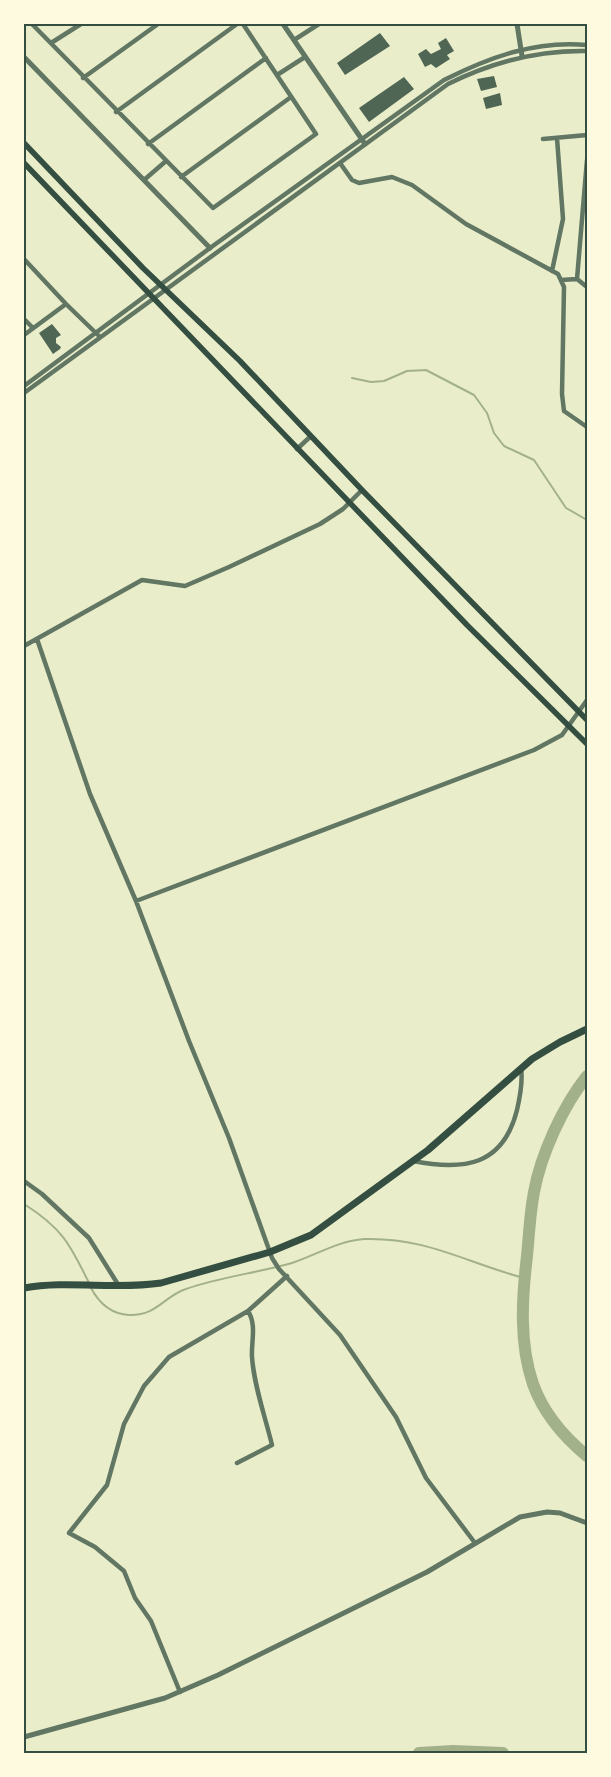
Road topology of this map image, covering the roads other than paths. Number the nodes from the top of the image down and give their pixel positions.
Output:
1 (32, 24) edge
2 (81, 24) edge
3 (158, 24) edge
4 (237, 24) edge
5 (243, 24) edge
6 (283, 24) edge
7 (319, 24) edge
8 (517, 24) edge
9 (151, 26) edge
10 (294, 40) junction
11 (51, 44) junction
12 (587, 45) edge
13 (521, 48) junction
14 (587, 51) edge
15 (522, 56) junction
16 (24, 57) edge
17 (305, 57) junction
18 (266, 58) junction
19 (277, 75) junction
20 (84, 78) junction
21 (291, 97) junction
22 (116, 112) junction
23 (587, 135) edge
24 (557, 138) junction
25 (361, 139) junction
26 (543, 140) dead end
27 (24, 142) edge
28 (148, 144) junction
29 (365, 144) junction
30 (587, 160) edge
31 (166, 161) junction
32 (24, 163) edge
33 (340, 163) junction
34 (180, 177) junction
35 (144, 180) junction
36 (210, 248) junction
37 (24, 259) edge
38 (552, 270) junction
39 (576, 279) junction
40 (561, 280) junction
41 (160, 285) junction
42 (587, 287) edge
43 (166, 290) junction
44 (150, 293) junction
45 (155, 298) junction
46 (66, 304) junction
47 (24, 319) edge
48 (33, 328) junction
49 (96, 333) junction
50 (24, 335) edge
51 (101, 338) junction
52 (24, 386) edge
53 (24, 393) edge
54 (587, 426) edge
55 (311, 436) junction
56 (298, 449) junction
57 (362, 490) junction
58 (350, 502) junction
59 (37, 639) junction
60 (24, 646) edge
61 (587, 700) edge
62 (580, 712) junction
63 (587, 720) edge
64 (569, 727) junction
65 (587, 744) edge
66 (136, 901) junction
67 (587, 1030) edge
68 (521, 1068) junction
69 (413, 1161) junction
70 (24, 1181) edge
71 (271, 1255) junction
72 (285, 1274) junction
73 (118, 1286) junction
74 (24, 1288) edge
75 (248, 1311) junction
76 (237, 1463) dead end
77 (587, 1524) edge
78 (475, 1543) junction
79 (180, 1692) junction
80 (24, 1737) edge

1 - 11 street
2 - 11 street
3 - 9 street
4 - 22 street
5 - 18 street
6 - 10 street
7 - 10 street
8 - 13 street
9 - 20 street
10 - 17 street
11 - 20 street
12 - 13 street
13 - 15 street
13 - 25 street
14 - 15 street
15 - 29 street
16 - 35 street
17 - 19 street
17 - 25 street
18 - 19 street
18 - 28 street
19 - 21 street
20 - 22 street
21 - 34 street
21 - 34 street
22 - 28 street
23 - 24 street
24 - 26 street
24 - 38 street
25 - 29 street
25 - 36 street
27 - 41 main road
28 - 31 street
29 - 33 street
30 - 39 street
31 - 34 street
31 - 35 street
32 - 44 main road
33 - 38 street
33 - 43 street
35 - 36 street
36 - 41 street
37 - 46 street
38 - 40 street
39 - 40 street
39 - 42 street
40 - 54 street
41 - 43 main road
41 - 44 street
43 - 45 street
43 - 55 main road
44 - 45 main road
44 - 49 street
45 - 51 street
45 - 56 main road
46 - 48 street
46 - 49 street
47 - 48 street
48 - 50 street
49 - 51 street
49 - 52 street
51 - 53 street
55 - 56 street
55 - 57 main road
56 - 58 main road
57 - 58 street
57 - 62 main road
58 - 59 street
58 - 64 main road
59 - 60 street
59 - 66 street
61 - 62 street
62 - 63 main road
62 - 64 street
64 - 65 main road
64 - 66 street
66 - 71 street
67 - 68 main road
68 - 69 main road
68 - 69 street
69 - 71 main road
70 - 73 street
71 - 72 street
71 - 73 main road
72 - 75 street
72 - 78 street
73 - 74 main road
75 - 76 street
75 - 79 street
77 - 78 street
78 - 79 street
79 - 80 street

